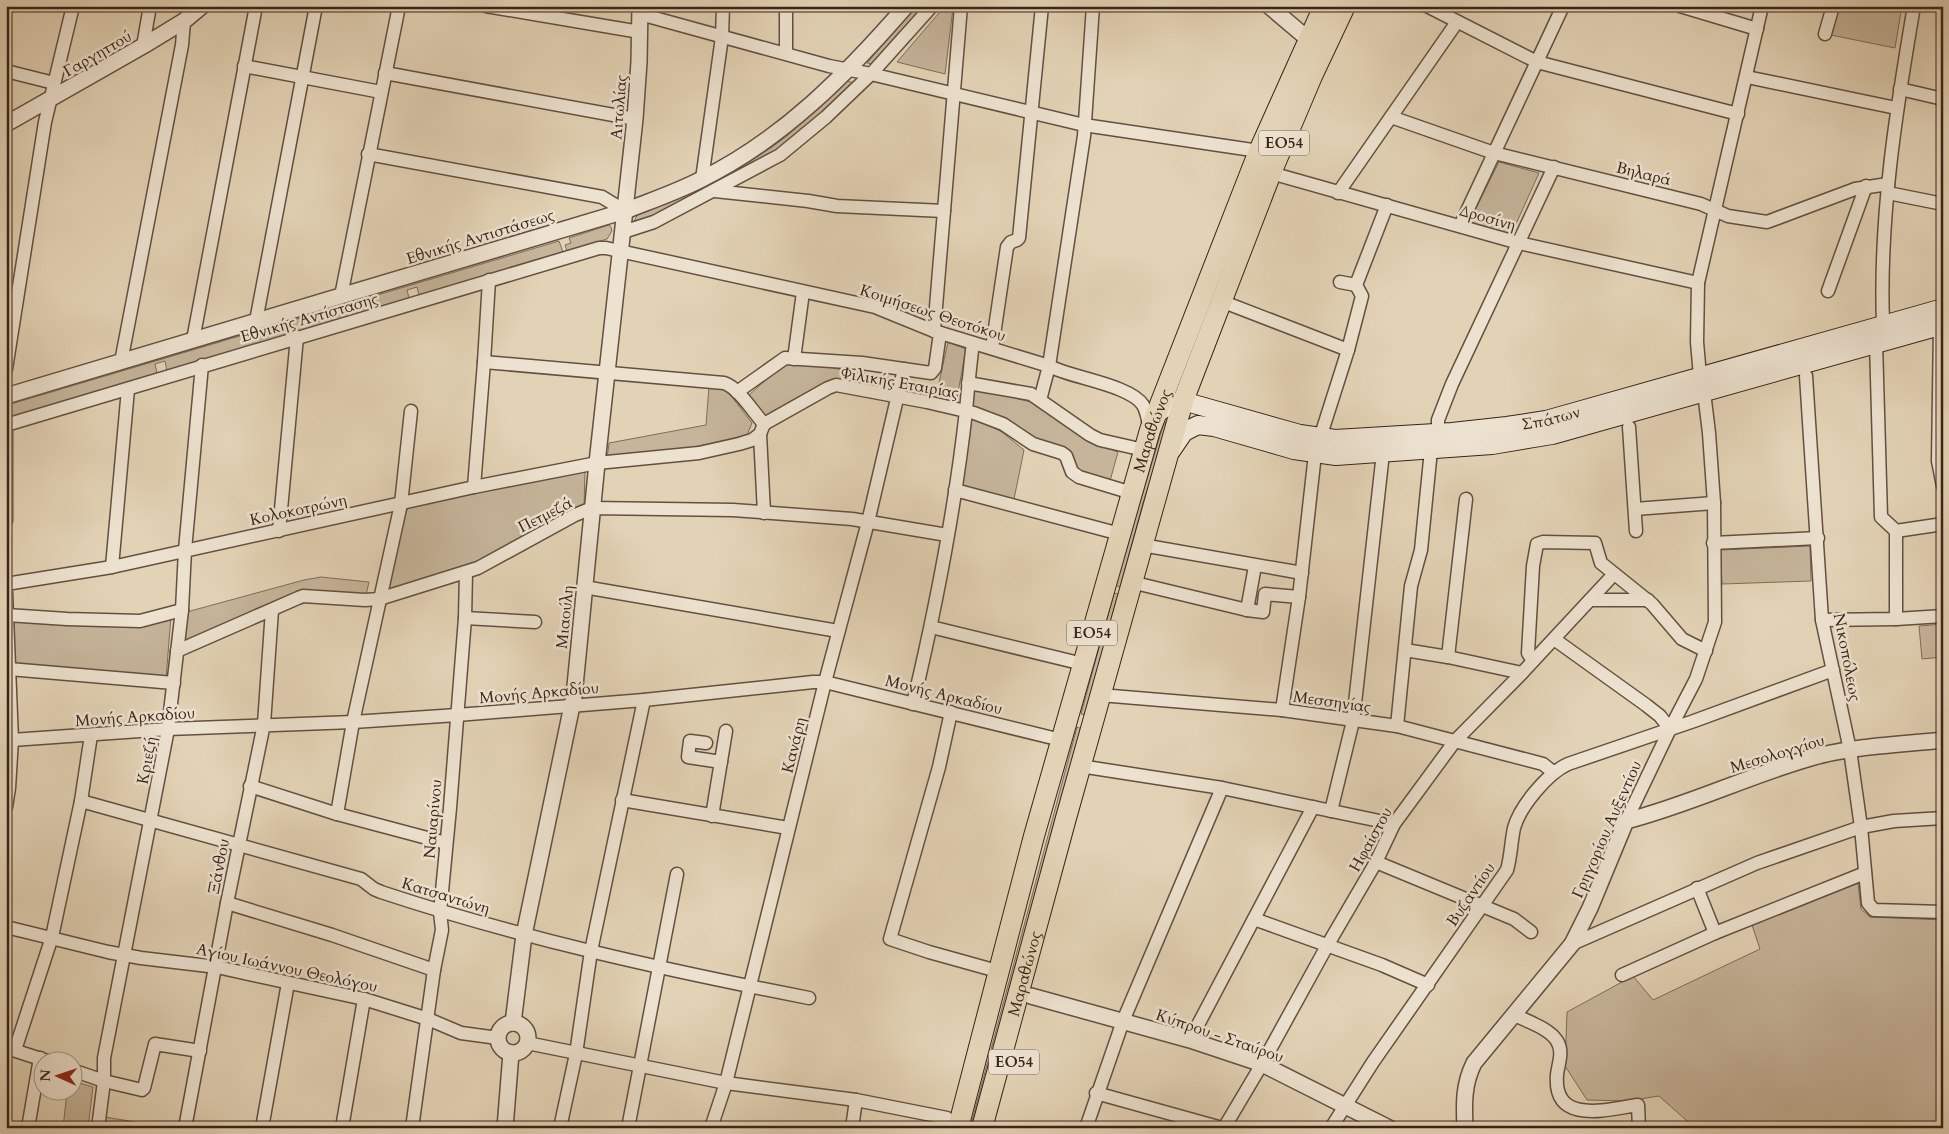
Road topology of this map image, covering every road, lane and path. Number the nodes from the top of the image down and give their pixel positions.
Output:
1 (73, 6) edge
2 (150, 6) edge
3 (256, 6) edge
4 (316, 6) edge
5 (399, 6) edge
6 (486, 6) edge
7 (723, 6) edge
8 (786, 6) edge
9 (906, 6) edge
10 (932, 6) edge
11 (961, 6) edge
12 (1042, 6) edge
13 (1093, 6) edge
14 (1269, 6) edge
15 (1324, 6) edge
16 (1345, 6) edge
17 (1427, 6) edge
18 (1563, 6) edge
19 (1680, 6) edge
20 (1762, 6) edge
21 (1833, 6) edge
22 (1914, 6) edge
23 (640, 10) edge
24 (194, 11) edge
25 (1457, 22) junction
26 (1757, 29) junction
27 (640, 32) junction
28 (1825, 34) dead end
29 (722, 37) junction
30 (1317, 44) junction
31 (143, 46) junction
32 (786, 52) junction
33 (1537, 62) junction
34 (244, 66) junction
35 (848, 70) junction
36 (6, 71) edge
37 (385, 73) junction
38 (871, 74) junction
39 (303, 77) junction
40 (1746, 77) junction
41 (54, 84) junction
42 (1900, 89) junction
43 (381, 92) junction
44 (953, 94) junction
45 (1943, 99) edge
46 (50, 100) junction
47 (1896, 108) junction
48 (1032, 113) junction
49 (1738, 114) junction
50 (1391, 117) junction
51 (635, 118) junction
52 (6, 124) edge
53 (1084, 124) junction
54 (1259, 151) junction
55 (1494, 153) junction
56 (368, 154) junction
57 (1554, 167) junction
58 (1271, 173) junction
59 (702, 179) junction
60 (1866, 186) junction
61 (1888, 189) junction
62 (715, 191) junction
63 (1338, 193) junction
64 (1943, 204) edge
65 (1387, 205) junction
66 (1715, 210) junction
67 (944, 211) junction
68 (625, 212) junction
69 (1460, 226) junction
70 (623, 232) junction
71 (1518, 243) junction
72 (621, 251) junction
73 (489, 280) junction
74 (1340, 282) dead end
75 (1698, 283) junction
76 (1356, 285) junction
77 (1828, 291) dead end
78 (803, 292) junction
79 (341, 296) junction
80 (1221, 301) junction
81 (1943, 308) edge
82 (256, 322) junction
83 (1883, 324) junction
84 (1941, 325) edge
85 (937, 332) junction
86 (297, 338) junction
87 (193, 340) junction
88 (973, 342) junction
89 (1876, 343) junction
90 (992, 348) junction
91 (1348, 350) junction
92 (794, 359) junction
93 (121, 362) junction
94 (484, 362) junction
95 (202, 365) junction
96 (1049, 366) junction
97 (6, 369) edge
98 (904, 369) junction
99 (607, 372) junction
100 (1806, 376) dead end
101 (968, 383) junction
102 (1702, 384) junction
103 (128, 389) junction
104 (737, 392) junction
105 (6, 396) edge
106 (898, 396) junction
107 (1040, 400) junction
108 (1183, 401) junction
109 (966, 410) junction
110 (411, 411) dead end
111 (6, 419) edge
112 (1153, 422) junction
113 (6, 425) edge
114 (1629, 427) dead end
115 (762, 429) junction
116 (1438, 432) junction
117 (1317, 446) junction
118 (1144, 450) junction
119 (1431, 450) junction
120 (1383, 453) junction
121 (597, 463) junction
122 (1163, 467) junction
123 (1943, 486) edge
124 (474, 487) junction
125 (954, 490) junction
126 (1132, 493) junction
127 (1466, 499) dead end
128 (1714, 503) junction
129 (401, 504) junction
130 (592, 508) junction
131 (1635, 509) junction
132 (764, 513) junction
133 (6, 521) edge
134 (868, 522) junction
135 (1943, 524) edge
136 (1636, 530) dead end
137 (1896, 530) junction
138 (279, 531) junction
139 (1120, 534) junction
140 (947, 535) junction
141 (1818, 538) junction
142 (1713, 543) junction
143 (1142, 545) junction
144 (185, 550) junction
145 (1256, 566) junction
146 (112, 567) junction
147 (466, 572) junction
148 (1302, 574) junction
149 (1614, 574) junction
150 (1131, 582) junction
151 (6, 584) edge
152 (584, 587) junction
153 (6, 592) edge
154 (1250, 593) junction
155 (1265, 594) junction
156 (1299, 597) junction
157 (379, 598) junction
158 (1590, 600) junction
159 (1648, 600) junction
160 (182, 610) junction
161 (272, 610) junction
162 (1246, 610) junction
163 (7, 615) edge
164 (1943, 616) edge
165 (465, 618) junction
166 (1896, 619) junction
167 (1822, 620) junction
168 (536, 622) dead end
169 (931, 626) junction
170 (838, 631) junction
171 (1554, 638) junction
172 (1405, 650) junction
173 (1706, 651) junction
174 (177, 652) junction
175 (1448, 657) junction
176 (1533, 661) junction
177 (1083, 664) junction
178 (1833, 670) junction
179 (1522, 673) junction
180 (8, 674) edge
181 (825, 682) junction
182 (174, 683) junction
183 (1100, 695) junction
184 (644, 700) junction
185 (913, 704) junction
186 (572, 705) junction
187 (1282, 710) junction
188 (951, 712) junction
189 (457, 715) junction
190 (1353, 721) junction
191 (353, 722) junction
192 (264, 724) junction
193 (1397, 726) junction
194 (168, 729) junction
195 (1670, 729) junction
196 (726, 731) dead end
197 (91, 735) junction
198 (12, 740) junction
199 (1062, 740) junction
200 (1943, 740) edge
201 (1455, 741) junction
202 (706, 743) dead end
203 (1850, 750) junction
204 (721, 762) junction
205 (1080, 766) junction
206 (1553, 772) junction
207 (250, 786) junction
208 (1222, 788) junction
209 (622, 800) junction
210 (81, 801) junction
211 (6, 807) edge
212 (1313, 807) junction
213 (1331, 811) junction
214 (336, 814) junction
215 (712, 816) junction
216 (1066, 818) junction
217 (1943, 818) edge
218 (151, 821) junction
219 (1626, 821) junction
220 (1394, 824) junction
221 (1861, 827) junction
222 (788, 828) junction
223 (1034, 836) junction
224 (446, 843) junction
225 (239, 846) junction
226 (1376, 862) junction
227 (1865, 873) junction
228 (677, 874) dead end
229 (1698, 888) junction
230 (227, 903) junction
231 (1482, 906) junction
232 (440, 912) junction
233 (1943, 912) edge
234 (1254, 919) junction
235 (6, 927) edge
236 (1531, 932) dead end
237 (1715, 933) junction
238 (524, 935) junction
239 (52, 937) junction
240 (1572, 944) junction
241 (1327, 946) junction
242 (591, 951) junction
243 (123, 954) junction
244 (217, 966) junction
245 (658, 966) junction
246 (990, 969) junction
247 (434, 970) junction
248 (1622, 974) dead end
249 (288, 982) junction
250 (1428, 985) junction
251 (750, 987) junction
252 (1031, 996) junction
253 (809, 998) dead end
254 (364, 999) junction
255 (1515, 1016) junction
256 (428, 1019) junction
257 (1123, 1021) junction
258 (512, 1023) junction
259 (498, 1038) junction
260 (1190, 1040) junction
261 (527, 1043) junction
262 (10, 1049) edge
263 (200, 1051) junction
264 (511, 1053) junction
265 (576, 1054) junction
266 (32, 1056) edge
267 (1262, 1064) junction
268 (641, 1067) junction
269 (82, 1073) edge
270 (104, 1081) junction
271 (726, 1083) junction
272 (1096, 1093) junction
273 (856, 1100) junction
274 (34, 1102) edge
275 (1344, 1105) junction
276 (950, 1124) edge
277 (28, 1128) edge
278 (98, 1128) edge
279 (185, 1128) edge
280 (262, 1128) edge
281 (342, 1128) edge
282 (412, 1128) edge
283 (504, 1128) edge
284 (560, 1128) edge
285 (628, 1128) edge
286 (711, 1128) edge
287 (852, 1128) edge
288 (982, 1128) edge
289 (996, 1128) edge
290 (1086, 1128) edge
291 (1222, 1128) edge
292 (1331, 1128) edge
293 (1390, 1128) edge
294 (1465, 1128) edge
295 (1638, 1128) edge

1 - 41 street
2 - 31 street
3 - 34 street
4 - 39 street
5 - 37 street
6 - 27 street
7 - 29 street
8 - 32 street
9 - 35 street, Εθνικής Αντιστάσεως
10 - 38 street
11 - 44 street
12 - 48 street
13 - 53 street
14 - 30 street
15 - 30 main road, Μαραθώνος / ΕΟ54
16 - 30 main road, Μαραθώνος / ΕΟ54
17 - 25 street
18 - 33 street
19 - 26 street
20 - 26 street, Γρηγορίου Αυξεντίου
21 - 28 street
22 - 42 street
23 - 27 street, Αιτωλίας
23 - 29 street
24 - 31 street, Γαργηττού
24 - 93 street
25 - 33 street
25 - 50 street
26 - 40 street, Γρηγορίου Αυξεντίου
27 - 51 street, Αιτωλίας
29 - 32 street
29 - 59 street
30 - 54 main road, Μαραθώνος / ΕΟ54
30 - 58 main road, Μαραθώνος / ΕΟ54
31 - 46 street, Γαργηττού
32 - 35 street
33 - 49 street
33 - 55 street
34 - 39 street
34 - 87 street
35 - 38 street
35 - 59 street, Εθνικής Αντιστάσεως
36 - 41 street
37 - 43 street
37 - 51 street
38 - 44 street
38 - 62 street
39 - 43 street
39 - 82 street
40 - 47 street
40 - 49 street, Γρηγορίου Αυξεντίου
41 - 46 street
42 - 45 street
42 - 47 street
43 - 56 street
44 - 48 street
44 - 67 street
46 - 52 street, Γαργηττού
46 - 97 street
47 - 61 street
48 - 53 street
48 - 90 street
49 - 66 street, Γρηγορίου Αυξεντίου
50 - 55 street, Βηλαρά
50 - 63 street
51 - 68 street, Αιτωλίας
53 - 54 street
53 - 96 street
54 - 112 main road, Μαραθώνος / ΕΟ54
55 - 57 street, Βηλαρά
55 - 69 street
56 - 68 street
56 - 79 street
57 - 66 street, Βηλαρά
57 - 71 street
58 - 63 street, Δροσίνη
58 - 80 main road, Μαραθώνος / ΕΟ54
59 - 68 street, Εθνικής Αντιστάσεως
60 - 61 street, Βηλαρά
60 - 66 street, Βηλαρά
60 - 77 street
61 - 64 street, Βηλαρά
61 - 83 street
62 - 67 street
62 - 70 street
63 - 65 street, Δροσίνη
65 - 69 street, Δροσίνη
65 - 76 street
66 - 75 street, Γρηγορίου Αυξεντίου
67 - 85 street
68 - 70 street, Μιαούλη
68 - 79 street, Εθνικής Αντιστάσεως
69 - 71 street, Δροσίνη
70 - 72 street, Μιαούλη
71 - 75 street, Δροσίνη
71 - 116 street
72 - 73 street, Εθνικής Αντίστασης
72 - 78 street, Κοιμήσεως Θεοτόκου
72 - 99 street, Μιαούλη
73 - 86 street, Εθνικής Αντίστασης
73 - 94 street
74 - 76 street
75 - 102 street, Γρηγορίου Αυξεντίου
76 - 91 street
78 - 85 street, Κοιμήσεως Θεοτόκου
78 - 92 street
79 - 82 street, Εθνικής Αντιστάσεως
80 - 91 street
80 - 108 main road, Μαραθώνος / ΕΟ54
81 - 83 main road, Σπάτων
82 - 87 street, Εθνικής Αντιστάσεως
83 - 102 main road, Σπάτων
84 - 89 main road, Σπάτων
84 - 123 street
85 - 88 street, Κοιμήσεως Θεοτόκου
85 - 98 street
86 - 95 street, Εθνικής Αντίστασης
86 - 138 street
87 - 93 street, Εθνικής Αντιστάσεως
88 - 90 street, Κοιμήσεως Θεοτόκου
88 - 101 street
89 - 102 main road, Σπάτων
89 - 137 street
90 - 96 street, Κοιμήσεως Θεοτόκου
91 - 117 street
92 - 98 street
92 - 104 street
93 - 105 street, Εθνικής Αντιστάσεως
94 - 99 street
94 - 124 street
95 - 103 street, Εθνικής Αντίστασης
95 - 144 street, Κριεζή
96 - 107 street
96 - 112 street, Κοιμήσεως Θεοτόκου
98 - 106 street, Κανάρη
99 - 104 street
99 - 121 street, Μιαούλη
100 - 141 street, Νικοπόλεως
101 - 107 street, Φιλικής Εταιρίας
101 - 109 street
102 - 116 main road, Σπάτων
102 - 119 main road, Σπάτων
102 - 128 street, Γρηγορίου Αυξεντίου
103 - 113 street, Εθνικής Αντίστασης
103 - 146 street
104 - 115 street
106 - 109 street, Φιλικής Εταιρίας
106 - 115 street, Φιλικής Εταιρίας
106 - 134 street, Κανάρη
107 - 118 street, Φιλικής Εταιρίας
108 - 112 main road
108 - 117 main road, Σπάτων
108 - 122 main road, Μαραθώνος / ΕΟ54
109 - 125 street
109 - 126 street, Φιλικής Εταιρίας
110 - 129 street
111 - 113 street
112 - 118 main road, Μαραθώνος / ΕΟ54
113 - 133 street
114 - 131 street
115 - 121 street, Φιλικής Εταιρίας
115 - 132 street
116 - 117 main road, Σπάτων
117 - 120 main road, Σπάτων
117 - 122 main road, Σπάτων
117 - 148 street
118 - 126 main road, Μαραθώνος / ΕΟ54
119 - 120 main road, Σπάτων
119 - 172 street
120 - 190 street
121 - 124 street, Κολοκοτρώνη
121 - 130 street, Μιαούλη
122 - 143 main road, Μαραθώνος / ΕΟ54
124 - 129 street, Κολοκοτρώνη
125 - 139 street
125 - 140 street
126 - 139 main road, Μαραθώνος / ΕΟ54
127 - 175 street
128 - 131 street
128 - 142 street, Γρηγορίου Αυξεντίου
129 - 138 street, Κολοκοτρώνη
129 - 157 street
130 - 132 street, Πετμεζά
130 - 147 street, Πετμεζά
130 - 152 street, Μιαούλη
131 - 136 street
132 - 134 street, Πετμεζά
134 - 140 street, Πετμεζά
134 - 170 street, Κανάρη
135 - 137 street
137 - 166 street
138 - 144 street, Κολοκοτρώνη
139 - 177 main road, Μαραθώνος / ΕΟ54
140 - 169 street
141 - 142 street
141 - 167 street, Νικοπόλεως
142 - 173 street, Γρηγορίου Αυξεντίου
143 - 145 street
143 - 150 main road, Μαραθώνος / ΕΟ54
144 - 146 street, Κολοκοτρώνη
144 - 160 street, Κριεζή
145 - 148 street
145 - 154 street
146 - 151 street, Κολοκοτρώνη
147 - 157 street, Πετμεζά
147 - 165 street, Ναυαρίνου
148 - 156 street
149 - 158 street, Ηφαίστου
149 - 159 street
149 - 176 street
150 - 162 street
150 - 183 main road, Μαραθώνος / ΕΟ54
152 - 170 street
152 - 186 street, Μιαούλη
153 - 163 street
154 - 155 street
154 - 162 street
155 - 156 street
155 - 162 street
156 - 187 street
157 - 161 street, Πετμεζά
157 - 191 street
158 - 159 street
158 - 171 street, Ηφαίστου
159 - 173 street
160 - 163 street
160 - 174 street, Κριεζή
161 - 174 street, Πετμεζά
161 - 192 street, Ξάνθου
163 - 180 street
164 - 166 street
165 - 168 street
165 - 189 street, Ναυαρίνου
166 - 167 street
167 - 178 street, Νικοπόλεως
169 - 177 street
169 - 185 street
170 - 181 street, Κανάρη
171 - 176 street, Ηφαίστου
171 - 195 street
172 - 175 street
172 - 193 street
173 - 195 street, Γρηγορίου Αυξεντίου
174 - 182 street, Κριεζή
175 - 179 street
176 - 179 street, Ηφαίστου
177 - 199 main road, Μαραθώνος / ΕΟ54
178 - 195 street, Βυζαντίου
178 - 203 street, Νικοπόλεως
179 - 201 street, Ηφαίστου
180 - 182 street
180 - 198 street
181 - 184 street, Μονής Αρκαδίου
181 - 185 street, Μονής Αρκαδίου
181 - 222 street, Κανάρη
182 - 194 street, Κριεζή
183 - 187 street, Μεσσηνίας
183 - 205 main road, Μαραθώνος / ΕΟ54
184 - 186 street, Μονής Αρκαδίου
184 - 209 street
185 - 188 street, Μονής Αρκαδίου
186 - 189 street, Μονής Αρκαδίου
186 - 238 street, Μιαούλη
187 - 190 street, Μεσσηνίας
188 - 199 street, Μονής Αρκαδίου
188 - 246 street
189 - 191 street, Μονής Αρκαδίου
189 - 224 street, Ναυαρίνου
190 - 193 street, Μεσσηνίας
190 - 213 street
191 - 192 street, Μονής Αρκαδίου
191 - 214 street
192 - 194 street, Μονής Αρκαδίου
192 - 207 street, Ξάνθου
193 - 201 street, Μεσσηνίας
194 - 197 street, Μονής Αρκαδίου
194 - 218 street, Κριεζή
195 - 206 street, Βυζαντίου
195 - 219 street, Γρηγορίου Αυξεντίου
196 - 204 street
197 - 198 street, Μονής Αρκαδίου
197 - 210 street
198 - 211 street
199 - 223 main road, Μαραθώνος / ΕΟ54
200 - 203 street, Μεσολογγίου
201 - 206 street, Μεσσηνίας
201 - 220 street, Ηφαίστου
202 - 204 street
203 - 219 street, Μεσολογγίου
203 - 221 street, Νικοπόλεως
204 - 215 street
205 - 208 street
205 - 216 main road, Μαραθώνος / ΕΟ54
206 - 231 street, Βυζαντίου
207 - 214 street
207 - 225 street, Ξάνθου
208 - 212 street
208 - 257 street
209 - 215 street
209 - 242 street
210 - 218 street, Κατσαντώνη
210 - 239 street
212 - 213 street
212 - 234 street
213 - 220 street
214 - 224 street
215 - 222 street
216 - 252 main road, Μαραθώνος / ΕΟ54
216 - 288 main road, Μαραθώνος / ΕΟ54
217 - 221 street
218 - 225 street, Κατσαντώνη
218 - 243 street, Κριεζή
219 - 240 street, Γρηγορίου Αυξεντίου
220 - 226 street, Ηφαίστου
221 - 227 street, Νικοπόλεως
221 - 229 street
222 - 251 street, Κανάρη
223 - 246 main road, Μαραθώνος / ΕΟ54
223 - 276 main road, Μαραθώνος / ΕΟ54
224 - 232 street, Ναυαρίνου
225 - 230 street, Ξάνθου
225 - 232 street, Κατσαντώνη
226 - 231 street
226 - 241 street, Ηφαίστου
227 - 233 street, Νικοπόλεως
227 - 237 street
228 - 245 street
229 - 237 street
229 - 240 street
230 - 244 street, Ξάνθου
230 - 247 street
231 - 236 street
231 - 250 street, Βυζαντίου
232 - 238 street, Κατσαντώνη
232 - 247 street, Ναυαρίνου
234 - 241 street
234 - 260 street
235 - 239 street, Αγίου Ιωάννου Θεολόγου
237 - 248 street
238 - 242 street, Κατσαντώνη
238 - 258 street, Μιαούλη
239 - 243 street, Αγίου Ιωάννου Θεολόγου
239 - 262 street
240 - 255 street, Γρηγορίου Αυξεντίου
241 - 250 street
241 - 267 street, Ηφαίστου
242 - 245 street, Κατσαντώνη
242 - 265 street
243 - 244 street, Αγίου Ιωάννου Θεολόγου
243 - 270 street, Κριεζή
244 - 249 street, Αγίου Ιωάννου Θεολόγου
244 - 263 street, Ξάνθου
245 - 251 street, Κατσαντώνη
245 - 268 street
246 - 276 main road, Μαραθώνος / ΕΟ54
247 - 256 street, Ναυαρίνου
249 - 254 street, Αγίου Ιωάννου Θεολόγου
249 - 280 street
250 - 275 street, Βυζαντίου
251 - 253 street, Κατσαντώνη
251 - 271 street, Κανάρη
252 - 257 street, Κύπρου - Σταύρου
252 - 289 main road, Μαραθώνος / ΕΟ54
254 - 256 street, Αγίου Ιωάννου Θεολόγου
254 - 281 street
255 - 294 street, Γρηγορίου Αυξεντίου
255 - 295 street
256 - 259 street, Αγίου Ιωάννου Θεολόγου
256 - 282 street, Ναυαρίνου
257 - 260 street, Κύπρου - Σταύρου
257 - 272 street
258 - 259 street
258 - 261 street
259 - 264 street
260 - 267 street, Κύπρου - Σταύρου
261 - 264 street
261 - 265 street
262 - 266 street
263 - 270 street
263 - 279 street, Ξάνθου
264 - 283 street
265 - 268 street
265 - 284 street
267 - 275 street, Κύπρου - Σταύρου
267 - 291 street, Ηφαίστου
268 - 271 street
268 - 285 street
269 - 270 street
270 - 278 street, Κριεζή
271 - 273 street
271 - 286 street, Κανάρη
272 - 290 street
272 - 291 street
273 - 276 street
273 - 287 street
274 - 277 street
275 - 292 street, Βυζαντίου
275 - 293 street, Κύπρου - Σταύρου

